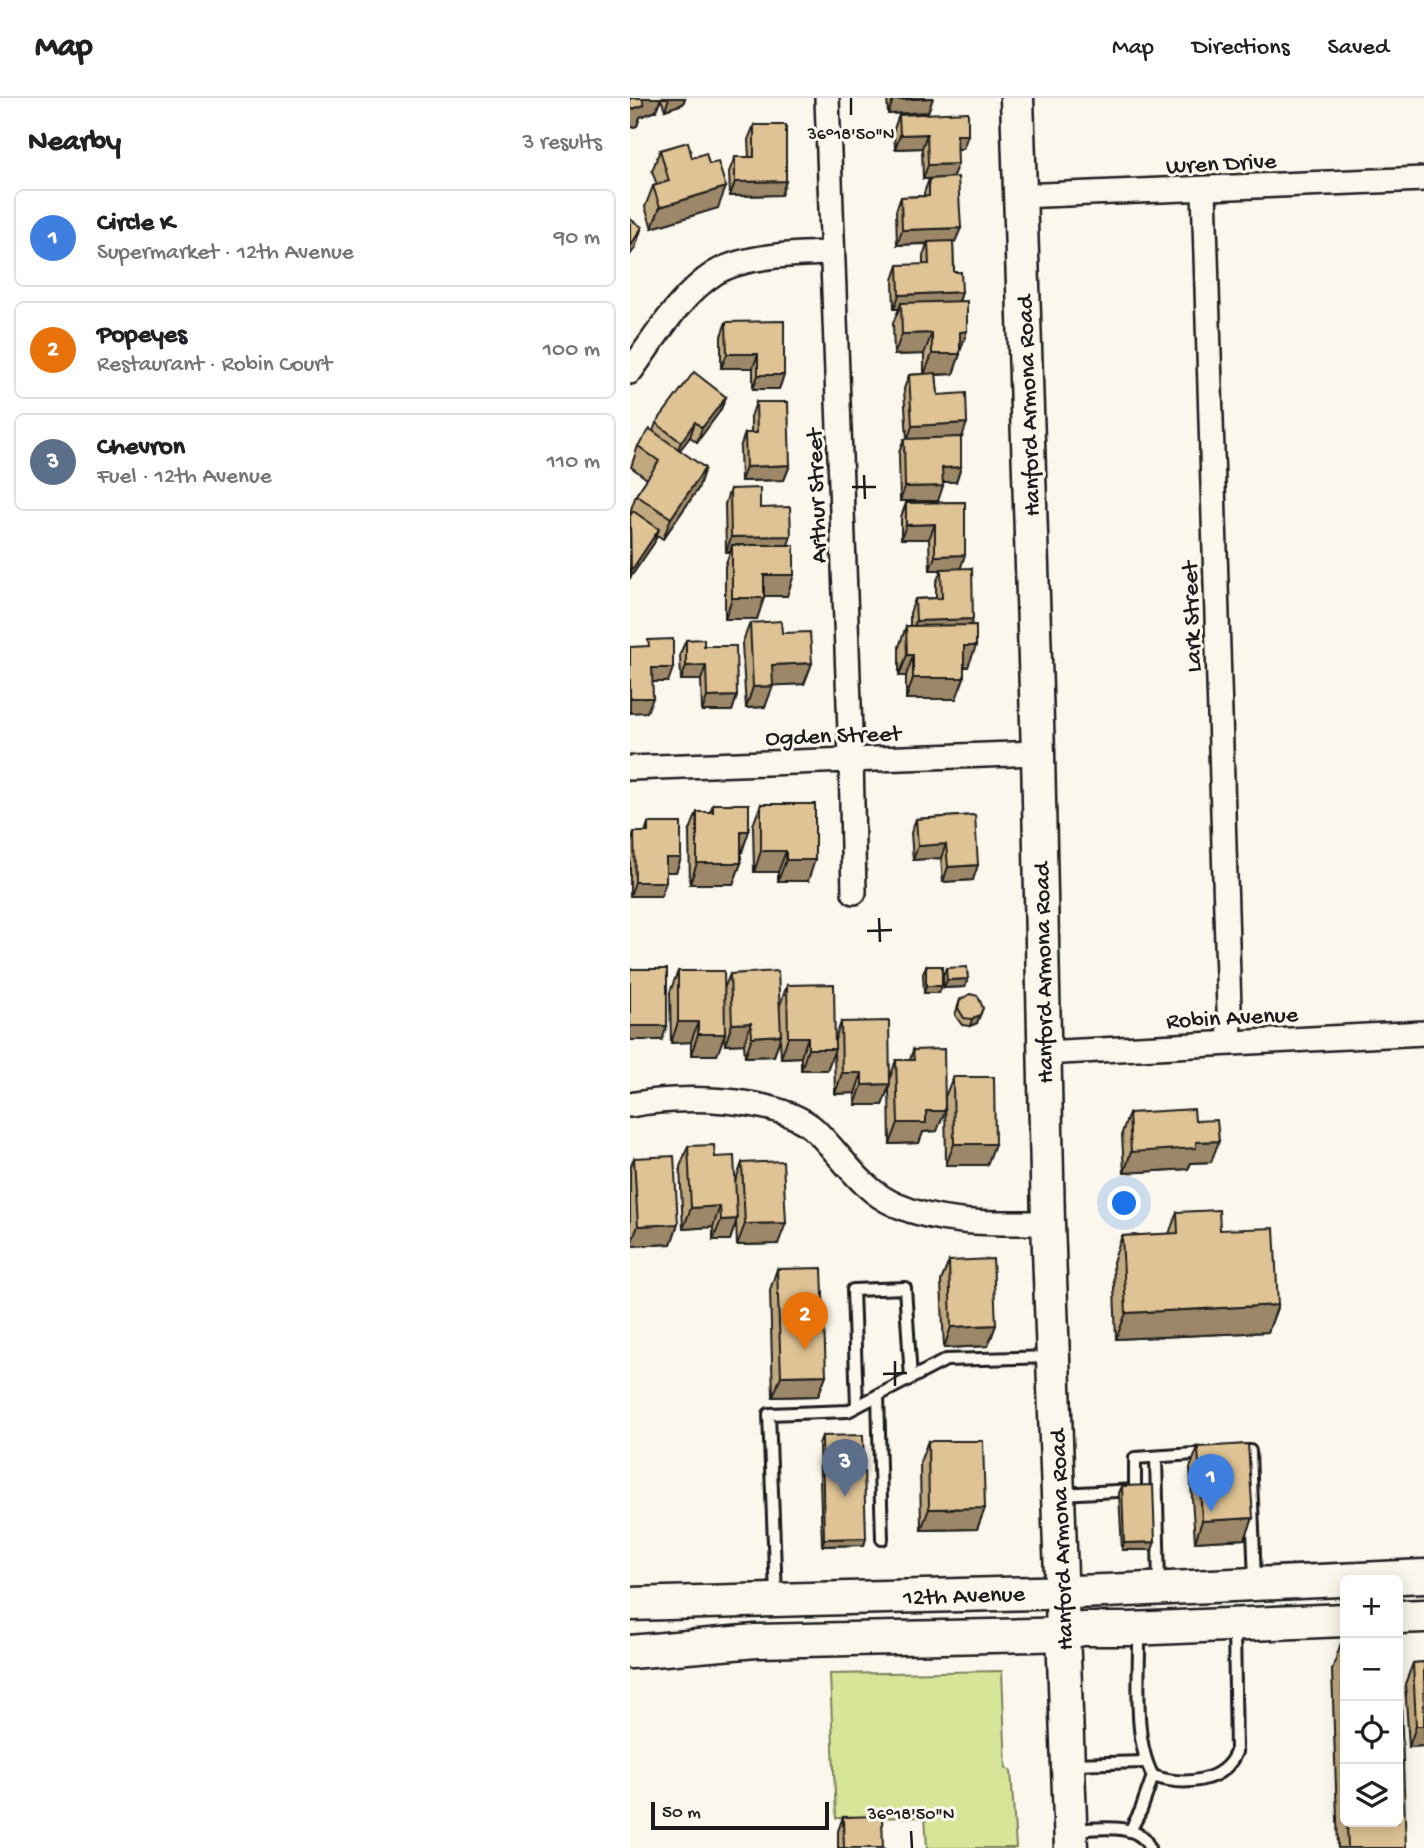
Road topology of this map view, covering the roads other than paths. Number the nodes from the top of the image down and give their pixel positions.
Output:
1 (827, 98) edge
2 (1017, 98) edge
3 (1424, 179) edge
4 (1204, 190) junction
5 (1020, 196) junction
6 (832, 253) junction
7 (630, 372) edge
8 (1038, 753) junction
9 (852, 760) junction
10 (630, 768) edge
11 (854, 892) dead end
12 (1424, 1032) edge
13 (1230, 1042) junction
14 (1043, 1053) junction
15 (630, 1105) edge
16 (1048, 1223) junction
17 (1054, 1357) junction
18 (911, 1378) junction
19 (878, 1395) junction
20 (857, 1406) junction
21 (1156, 1457) junction
22 (1058, 1494) junction
23 (882, 1539) dead end
24 (1424, 1576) edge
25 (1255, 1584) junction
26 (1160, 1588) junction
27 (1061, 1591) junction
28 (776, 1599) junction
29 (630, 1604) edge
30 (1424, 1616) edge
31 (1403, 1617) edge
32 (1340, 1619) edge
33 (1233, 1625) junction
34 (1139, 1629) junction
35 (1062, 1634) junction
36 (630, 1652) edge
37 (1145, 1762) junction
38 (1068, 1764) junction
39 (1153, 1776) junction
40 (1130, 1831) junction
41 (1071, 1839) edge
42 (1149, 1848) edge

1 - 6 street, Arthur Street
2 - 5 main road, Hanford Armona Road
3 - 4 street, Wren Drive
4 - 5 street, Wren Drive
4 - 13 street, Lark Street
5 - 8 main road, Hanford Armona Road
6 - 7 street
6 - 9 street, Arthur Street
8 - 9 street, Ogden Street
8 - 14 main road, Hanford Armona Road
9 - 10 street, Ogden Street
9 - 11 street, Arthur Street
12 - 13 street, Robin Avenue
13 - 14 street, Robin Avenue
14 - 16 main road, Hanford Armona Road
15 - 16 street
16 - 17 main road, Hanford Armona Road
17 - 18 lane
17 - 22 main road, Hanford Armona Road
18 - 19 lane
18 - 20 lane
19 - 20 lane
19 - 23 lane
20 - 28 lane
21 - 22 lane
21 - 25 lane
21 - 26 lane
22 - 27 main road, Hanford Armona Road
24 - 25 main road, 12th Avenue
25 - 26 main road, 12th Avenue
26 - 27 main road, 12th Avenue
27 - 28 main road, 12th Avenue
27 - 35 main road, Hanford Armona Road
28 - 29 main road, 12th Avenue
30 - 31 main road
32 - 33 main road, 12th Avenue
33 - 34 main road, 12th Avenue
33 - 39 lane
34 - 35 main road, 12th Avenue
34 - 37 lane
35 - 36 main road, 12th Avenue
35 - 38 main road, Hanford Armona Road
37 - 38 lane
37 - 39 lane
38 - 41 main road, Hanford Armona Road
39 - 40 lane
40 - 41 lane
40 - 42 lane

